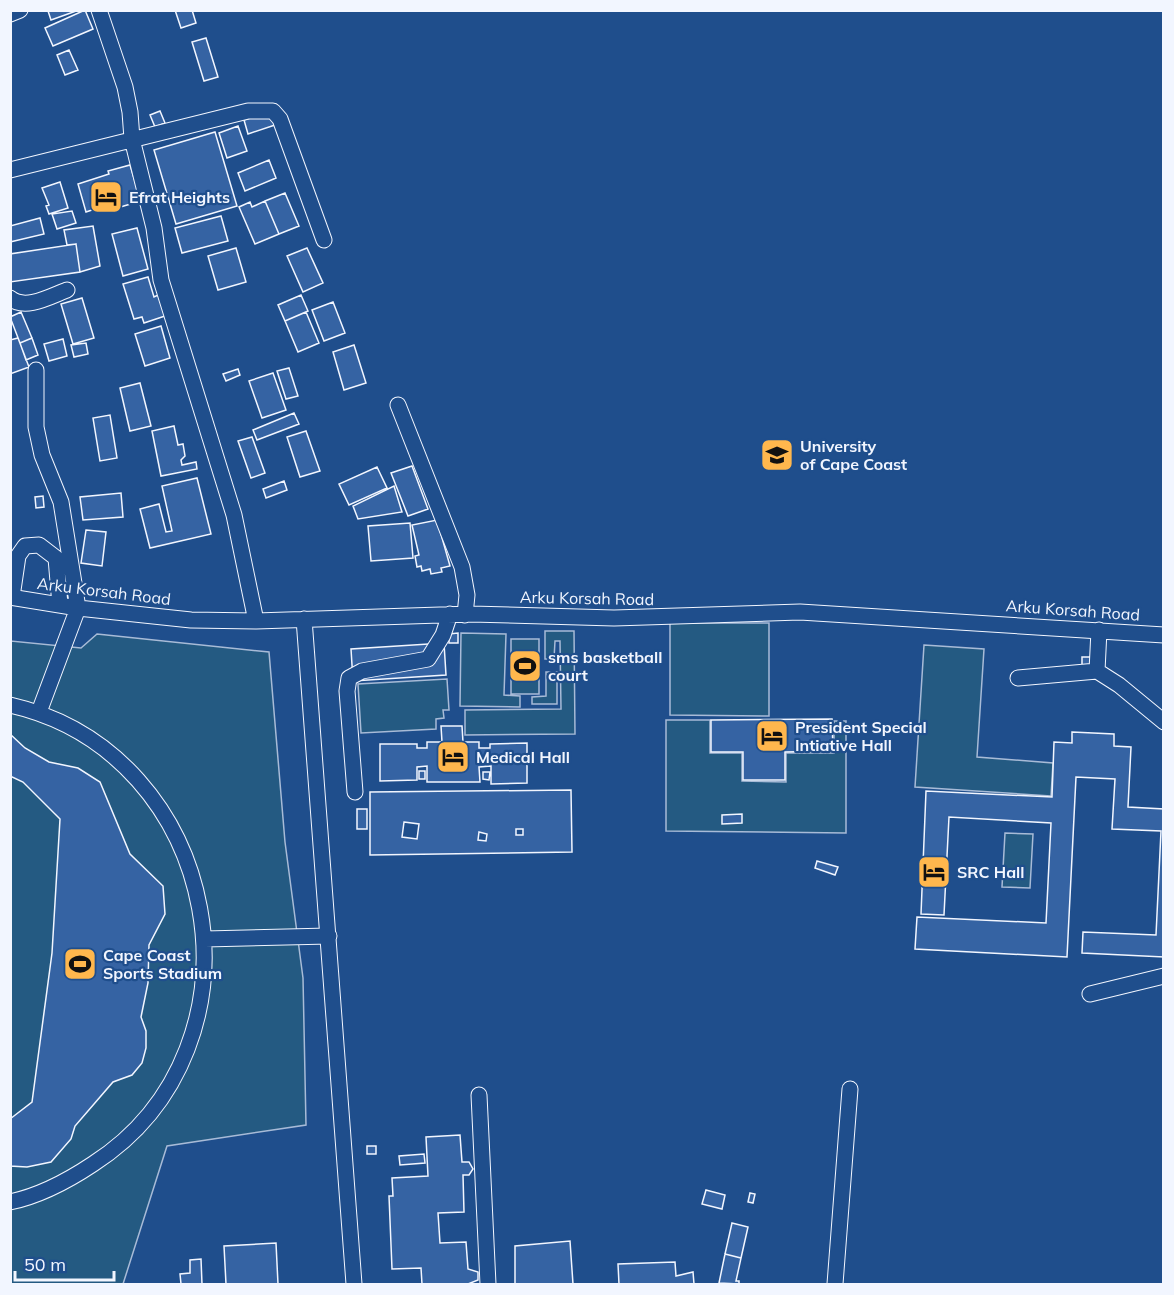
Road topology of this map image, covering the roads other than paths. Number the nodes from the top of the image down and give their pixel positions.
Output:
1 (20, 10) edge
2 (99, 10) edge
3 (10, 14) edge
4 (132, 140) junction
5 (10, 171) edge
6 (324, 240) dead end
7 (67, 290) dead end
8 (10, 298) edge
9 (36, 370) dead end
10 (398, 405) dead end
11 (11, 597) edge
12 (60, 605) junction
13 (78, 608) junction
14 (457, 615) junction
15 (304, 619) junction
16 (256, 621) junction
17 (1099, 630) junction
18 (1164, 635) edge
19 (1097, 671) junction
20 (1018, 678) dead end
21 (10, 705) edge
22 (39, 712) junction
23 (1164, 722) edge
24 (355, 792) dead end
25 (329, 936) junction
26 (205, 939) junction
27 (1164, 976) edge
28 (1090, 994) dead end
29 (850, 1089) dead end
30 (479, 1095) dead end
31 (10, 1202) edge
32 (354, 1284) edge
33 (488, 1284) edge
34 (835, 1284) edge

1 - 3 street
2 - 4 street
4 - 5 street
4 - 6 street
4 - 16 street
7 - 8 street
9 - 13 street
10 - 14 street
11 - 12 street, Arku Korsah Road
11 - 12 street
12 - 13 street, Arku Korsah Road
13 - 16 street, Arku Korsah Road
13 - 22 street
14 - 15 street, Arku Korsah Road
14 - 17 street, Arku Korsah Road
14 - 24 street
15 - 16 street, Arku Korsah Road
15 - 25 street
17 - 18 street, Arku Korsah Road
17 - 19 street
19 - 20 street
19 - 23 street
21 - 22 street
22 - 26 street
25 - 26 street
25 - 32 street
26 - 31 street
27 - 28 street
29 - 34 street
30 - 33 street

